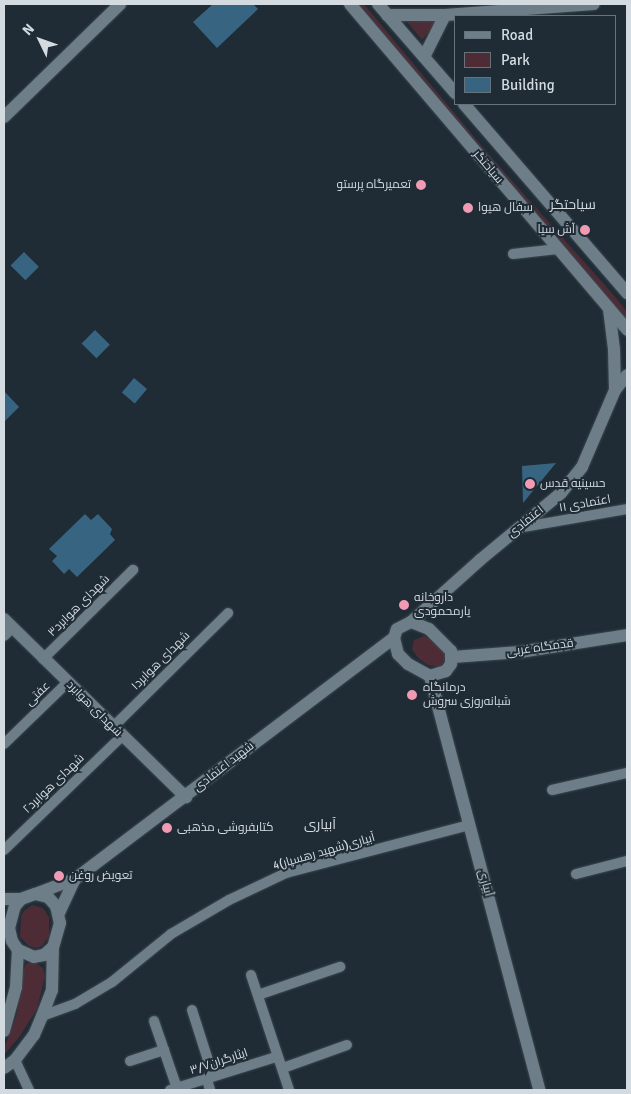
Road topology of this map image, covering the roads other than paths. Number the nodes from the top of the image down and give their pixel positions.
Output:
1 (120, 4) edge
2 (350, 4) edge
3 (378, 4) edge
4 (594, 4) edge
5 (511, 7) edge
6 (387, 15) junction
7 (445, 15) junction
8 (424, 57) junction
9 (454, 92) edge
10 (465, 105) edge
11 (4, 117) edge
12 (558, 249) junction
13 (513, 254) dead end
14 (626, 292) edge
15 (609, 309) junction
16 (627, 330) edge
17 (627, 375) edge
18 (615, 390) junction
19 (627, 509) edge
20 (517, 528) junction
21 (133, 570) dead end
22 (228, 613) dead end
23 (411, 622) junction
24 (7, 628) edge
25 (627, 635) edge
26 (394, 638) junction
27 (372, 654) junction
28 (398, 654) junction
29 (453, 657) junction
30 (44, 659) junction
31 (430, 676) junction
32 (68, 682) junction
33 (117, 732) junction
34 (4, 744) edge
35 (627, 773) edge
36 (552, 790) dead end
37 (186, 797) junction
38 (469, 825) junction
39 (4, 850) edge
40 (627, 861) edge
41 (576, 874) dead end
42 (76, 879) junction
43 (36, 894) junction
44 (4, 899) edge
45 (21, 899) junction
46 (59, 913) junction
47 (53, 947) junction
48 (18, 950) junction
49 (340, 967) dead end
50 (251, 975) dead end
51 (258, 995) junction
52 (192, 1010) dead end
53 (42, 1016) junction
54 (154, 1020) dead end
55 (4, 1031) edge
56 (348, 1046) dead end
57 (164, 1050) junction
58 (276, 1057) junction
59 (15, 1060) junction
60 (130, 1061) dead end
61 (4, 1068) edge
62 (283, 1068) junction
63 (210, 1082) edge
64 (174, 1089) edge
65 (29, 1090) edge
66 (289, 1090) edge
67 (539, 1090) edge

1 - 11 street
2 - 12 street, سیاحتگر
3 - 6 street
4 - 5 street
5 - 7 street
6 - 7 street
6 - 8 street
7 - 8 street
8 - 9 street
10 - 14 street, سیاحتگر
12 - 13 street
12 - 15 street, سیاحتگر
15 - 16 street, سیاحتگر
15 - 18 street
17 - 18 street, اعتمادی
18 - 20 street, اعتمادی
19 - 20 street, ۱۱ اعتمادی
20 - 23 street, اعتمادی
21 - 30 street, ۳شهدای هوابرد
22 - 33 street, شهدای هوابرد۱
23 - 26 street
23 - 29 street
24 - 30 street, شهدای هوابرد
25 - 29 street, قدمگاه غربی
26 - 27 street, شهید اعتمادی
26 - 28 street
27 - 28 street
27 - 37 street, شهید اعتمادی
28 - 31 street
29 - 31 street
30 - 32 street, شهدای هوابرد
31 - 38 street, آبیاری
32 - 33 street, شهدای هوابرد
32 - 34 street, عفتی
33 - 37 street, شهدای هوابرد
33 - 39 street, شهدای هوابرد۲
35 - 36 street
37 - 42 street, شهید اعتمادی
38 - 53 street, 4آبیاری(شهید رهسپار)
38 - 67 street, آبیاری
40 - 41 street
42 - 43 street
42 - 46 street
43 - 45 street
43 - 46 street
44 - 45 street
45 - 48 street
46 - 47 street
47 - 48 street
47 - 53 street
48 - 55 street
49 - 51 street
50 - 51 street
51 - 58 street
52 - 63 street
53 - 59 street
54 - 57 street
56 - 62 street
57 - 60 street
57 - 64 street
58 - 62 street
58 - 63 street, ایثارگران۳/۷
59 - 61 street
59 - 65 street
62 - 66 street
63 - 64 street, ایثارگران۳/۷

